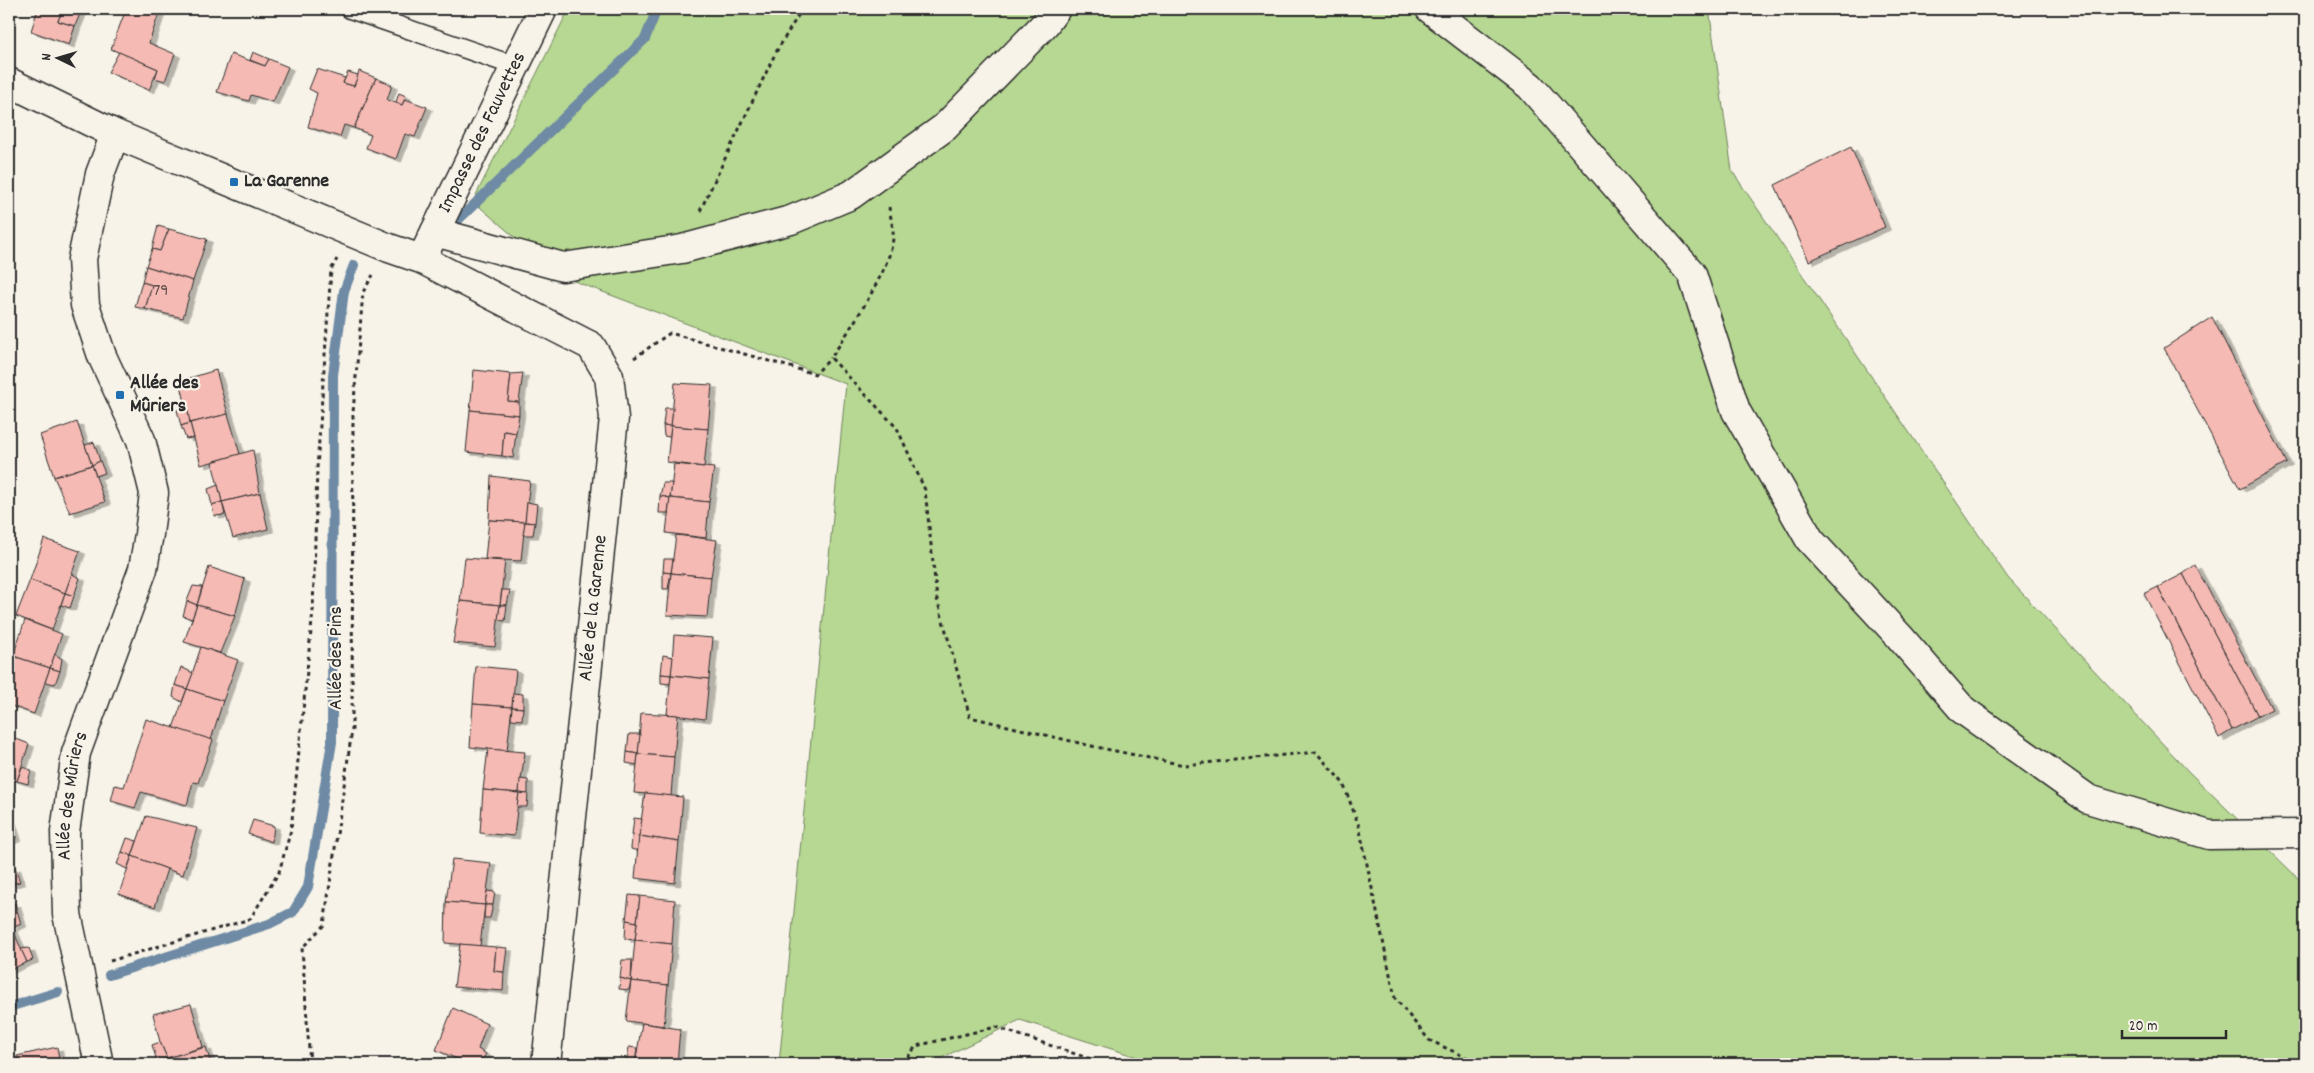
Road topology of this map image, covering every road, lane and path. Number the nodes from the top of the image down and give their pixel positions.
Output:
1 (350, 9) edge
2 (543, 9) edge
3 (802, 9) edge
4 (1056, 9) edge
5 (1430, 9) edge
6 (515, 66) junction
7 (9, 82) edge
8 (115, 134) junction
9 (883, 172) junction
10 (435, 232) junction
11 (352, 233) junction
12 (389, 248) junction
13 (682, 249) junction
14 (422, 259) junction
15 (831, 358) junction
16 (609, 376) junction
17 (2305, 834) edge
18 (78, 970) junction
19 (99, 1064) edge
20 (310, 1064) edge
21 (546, 1064) edge
22 (902, 1064) edge
23 (1105, 1064) edge
24 (1480, 1064) edge

1 - 6 lane
2 - 6 street, Impasse des Fauvettes
3 - 13 path
4 - 9 street
5 - 17 street
6 - 10 street, Impasse des Fauvettes
7 - 8 street
8 - 11 street, Allée de la Garenne
8 - 18 street, Allée des Mûriers
9 - 13 street
9 - 15 path
10 - 13 street
10 - 14 street, Impasse des Fauvettes
11 - 12 street, Allée de la Garenne
11 - 18 path
12 - 14 street, Allée de la Garenne
12 - 20 path, Allée des Pins
14 - 16 street, Allée de la Garenne
15 - 16 path
15 - 24 path
16 - 21 street, Allée de la Garenne
18 - 19 street, Allée des Mûriers
22 - 23 path

